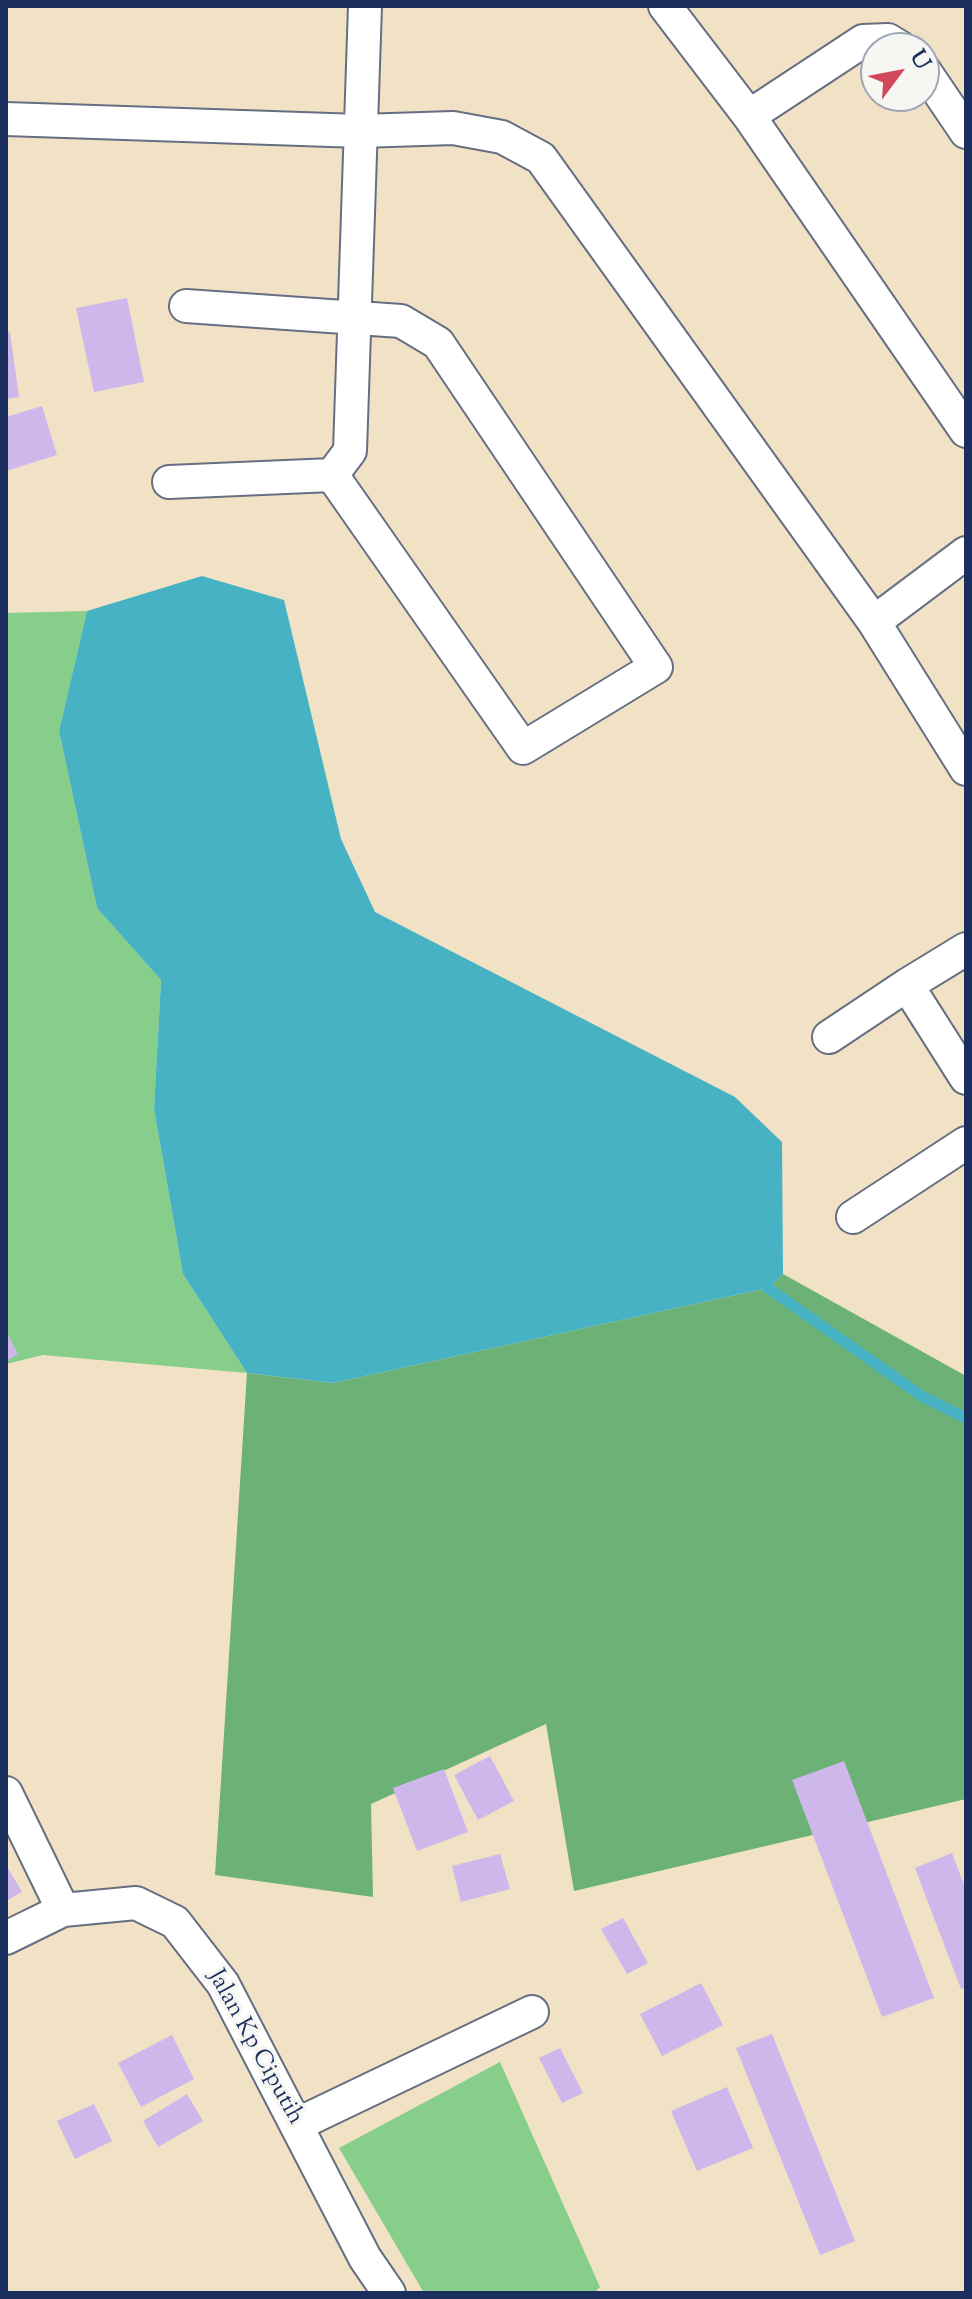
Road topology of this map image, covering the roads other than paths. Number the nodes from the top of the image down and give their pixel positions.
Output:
1 (365, 6) edge
2 (665, 6) edge
3 (860, 43) edge
4 (940, 94) edge
5 (749, 116) junction
6 (6, 119) edge
7 (360, 131) junction
8 (966, 132) edge
9 (186, 306) dead end
10 (356, 318) junction
11 (966, 431) edge
12 (332, 475) junction
13 (169, 482) dead end
14 (966, 553) edge
15 (874, 622) junction
16 (966, 769) edge
17 (966, 949) edge
18 (907, 985) junction
19 (829, 1037) dead end
20 (966, 1078) edge
21 (966, 1143) edge
22 (853, 1217) dead end
23 (6, 1793) edge
24 (63, 1910) junction
25 (6, 1938) edge
26 (532, 2012) dead end
27 (296, 2125) junction
28 (389, 2293) edge

1 - 7 street
2 - 5 street
3 - 5 street
4 - 8 street
5 - 11 street
6 - 7 street
7 - 10 street
7 - 15 street
9 - 10 street
10 - 12 street
10 - 12 street
12 - 13 street
14 - 15 street
15 - 16 street
17 - 18 street
18 - 19 street
18 - 20 street
21 - 22 street
23 - 24 street
24 - 25 street, Jalan Kp Ciputih
24 - 27 street, Jalan Kp Ciputih
26 - 27 street
27 - 28 street, Jalan Kp Ciputih

